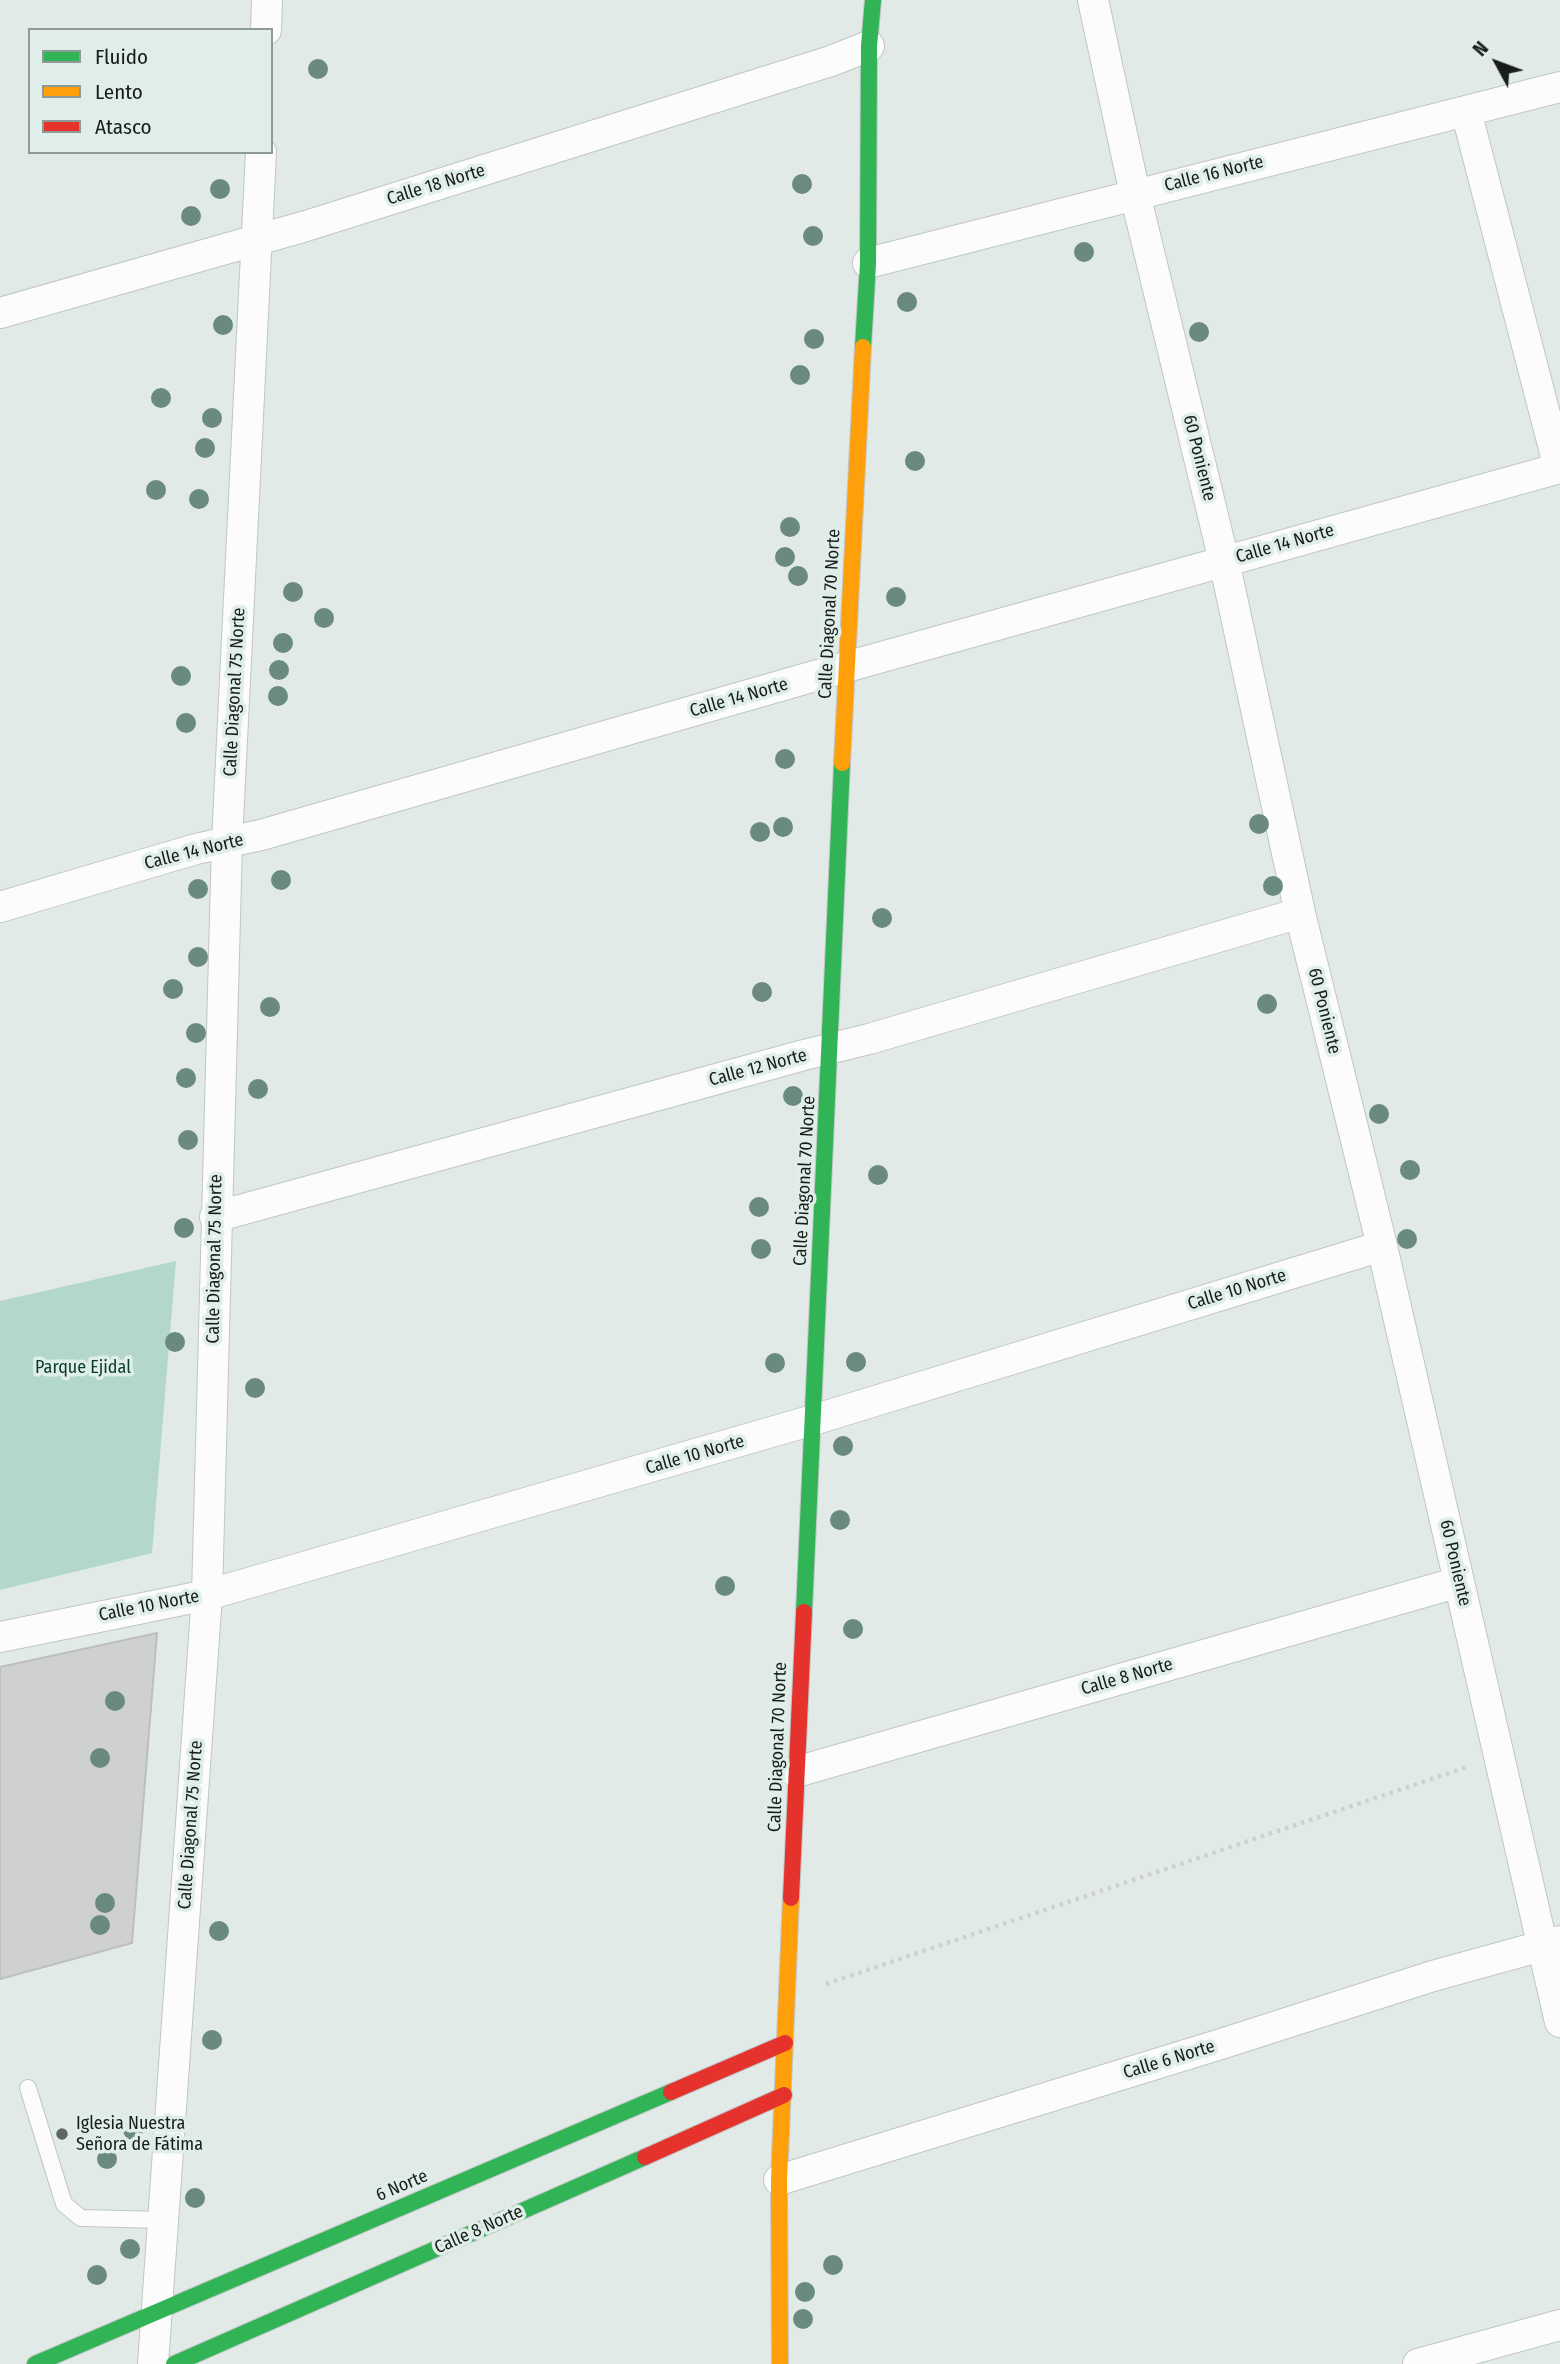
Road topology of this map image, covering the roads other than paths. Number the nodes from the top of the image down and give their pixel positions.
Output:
1 (267, 0) edge
2 (873, 0) edge
3 (1093, 0) edge
4 (266, 28) edge
5 (869, 46) junction
6 (1560, 87) edge
7 (1466, 111) junction
8 (261, 154) edge
9 (1135, 194) junction
10 (258, 238) junction
11 (869, 263) junction
12 (0, 313) edge
13 (1560, 468) edge
14 (1224, 561) junction
15 (846, 667) junction
16 (227, 842) junction
17 (0, 907) edge
18 (1300, 913) junction
19 (831, 1049) junction
20 (215, 1217) junction
21 (1382, 1246) junction
22 (813, 1420) junction
23 (1459, 1582) junction
24 (207, 1595) junction
25 (0, 1637) edge
26 (796, 1772) junction
27 (1551, 1943) edge
28 (1560, 2022) edge
29 (785, 2043) junction
30 (28, 2088) dead end
31 (784, 2095) junction
32 (779, 2180) junction
33 (164, 2220) junction
34 (157, 2312) junction
35 (1560, 2325) edge
36 (35, 2364) edge
37 (153, 2364) edge
38 (174, 2364) edge
39 (780, 2364) edge
40 (1418, 2364) edge

1 - 4 street
2 - 5 street, Calle Diagonal 70 Norte
3 - 9 street, 60 Poniente
5 - 10 street, Calle 18 Norte
5 - 11 street, Calle Diagonal 70 Norte
6 - 7 street, Calle 16 Norte
7 - 9 street, Calle 16 Norte
7 - 13 street
8 - 10 street, Calle Diagonal 75 Norte
9 - 11 street, Calle 16 Norte
9 - 14 street, 60 Poniente
10 - 12 street, Calle 18 Norte
10 - 16 street, Calle Diagonal 75 Norte
11 - 15 street, Calle Diagonal 70 Norte
13 - 14 street, Calle 14 Norte
14 - 15 street, Calle 14 Norte
14 - 18 street, 60 Poniente
15 - 16 street, Calle 14 Norte
15 - 19 street, Calle Diagonal 70 Norte
16 - 17 street, Calle 14 Norte
16 - 20 street, Calle Diagonal 75 Norte
18 - 19 street, Calle 12 Norte
18 - 21 street, 60 Poniente
19 - 20 street, Calle 12 Norte
19 - 22 street, Calle Diagonal 70 Norte
20 - 24 street, Calle Diagonal 75 Norte
21 - 22 street, Calle 10 Norte
21 - 23 street, 60 Poniente
22 - 24 street, Calle 10 Norte
22 - 26 street, Calle Diagonal 70 Norte
23 - 26 street, Calle 8 Norte
23 - 27 street, 60 Poniente
24 - 25 street, Calle 10 Norte
24 - 33 street, Calle Diagonal 75 Norte
26 - 29 street, Calle Diagonal 70 Norte
27 - 28 street, 60 Poniente
27 - 32 street, Calle 6 Norte
29 - 31 street, Calle Diagonal 70 Norte
29 - 34 street, 6 Norte
30 - 33 lane
31 - 32 street, Calle Diagonal 70 Norte
31 - 38 street, Calle 8 Norte
32 - 39 street, Calle Diagonal 70 Norte
33 - 34 street, Calle Diagonal 75 Norte
34 - 36 street, 6 Norte
34 - 37 street, Calle Diagonal 75 Norte
35 - 40 street

